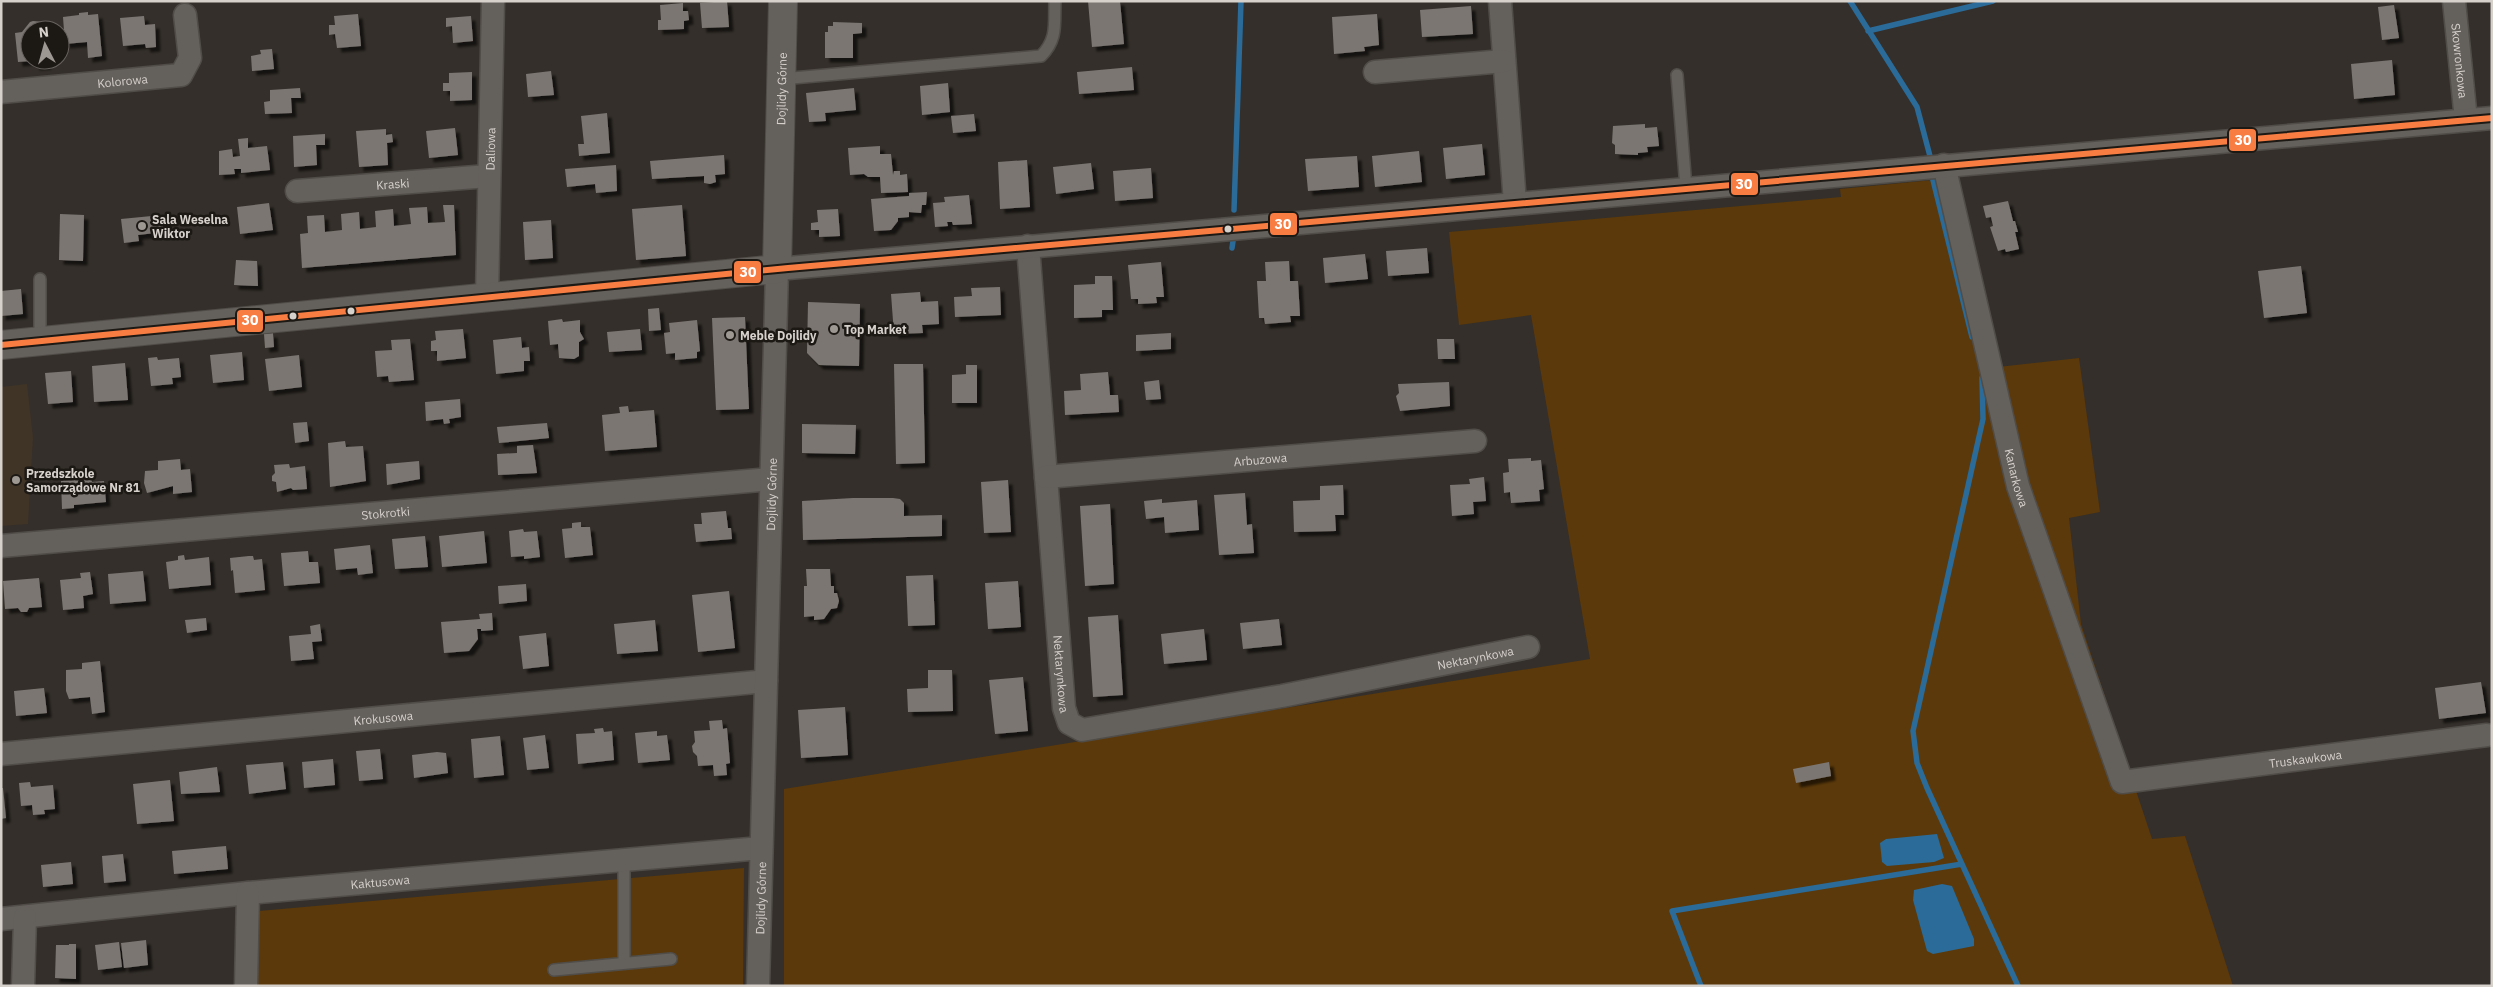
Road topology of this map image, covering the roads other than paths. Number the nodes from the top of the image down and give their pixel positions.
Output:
1 (493, 1) edge
2 (783, 1) edge
3 (1055, 1) edge
4 (1500, 1) edge
5 (2454, 1) edge
6 (185, 15) dead end
7 (1504, 61) junction
8 (1375, 72) dead end
9 (1677, 75) dead end
10 (781, 79) junction
11 (1, 92) edge
12 (2492, 118) edge
13 (2466, 120) junction
14 (1944, 165) junction
15 (488, 176) junction
16 (1686, 188) junction
17 (297, 191) dead end
18 (1515, 203) junction
19 (1028, 246) junction
20 (777, 269) junction
21 (40, 279) dead end
22 (487, 297) junction
23 (40, 341) junction
24 (1, 345) edge
25 (1475, 440) dead end
26 (1046, 477) junction
27 (770, 479) junction
28 (1, 546) edge
29 (1528, 647) dead end
30 (766, 681) junction
31 (2489, 735) edge
32 (1, 754) edge
33 (2122, 782) joint
34 (761, 848) junction
35 (624, 860) junction
36 (248, 893) junction
37 (25, 917) junction
38 (1, 919) edge
39 (671, 959) dead end
40 (624, 963) junction
41 (554, 970) dead end
42 (23, 986) edge
43 (246, 986) edge
44 (758, 986) edge

1 - 15 street, Daliowa
2 - 10 street, Dojlidy Górne
3 - 10 lane
4 - 7 street
5 - 13 street, Skowronkowa
6 - 11 street, Kolorowa
7 - 8 street
7 - 18 street
9 - 16 lane
10 - 20 street, Dojlidy Górne
12 - 13 street
13 - 14 street
14 - 16 street
14 - 33 street, Kanarkowa
15 - 17 street, Kraski
15 - 22 street, Daliowa
16 - 18 street
18 - 19 street
19 - 20 street
19 - 26 street, Nektarynkowa
20 - 22 street
20 - 27 street, Dojlidy Górne
21 - 23 lane
22 - 23 street
23 - 24 street
25 - 26 street, Arbuzowa
26 - 29 street, Nektarynkowa
27 - 28 street, Stokrotki
27 - 30 street, Dojlidy Górne
30 - 32 street, Krokusowa
30 - 34 street, Dojlidy Górne
31 - 33 street, Truskawkowa
34 - 35 street, Kaktusowa
34 - 44 street, Dojlidy Górne
35 - 36 street, Kaktusowa
35 - 40 lane
36 - 37 street, Kaktusowa
36 - 43 street
37 - 38 street, Kaktusowa
37 - 42 street
39 - 40 lane
40 - 41 lane

